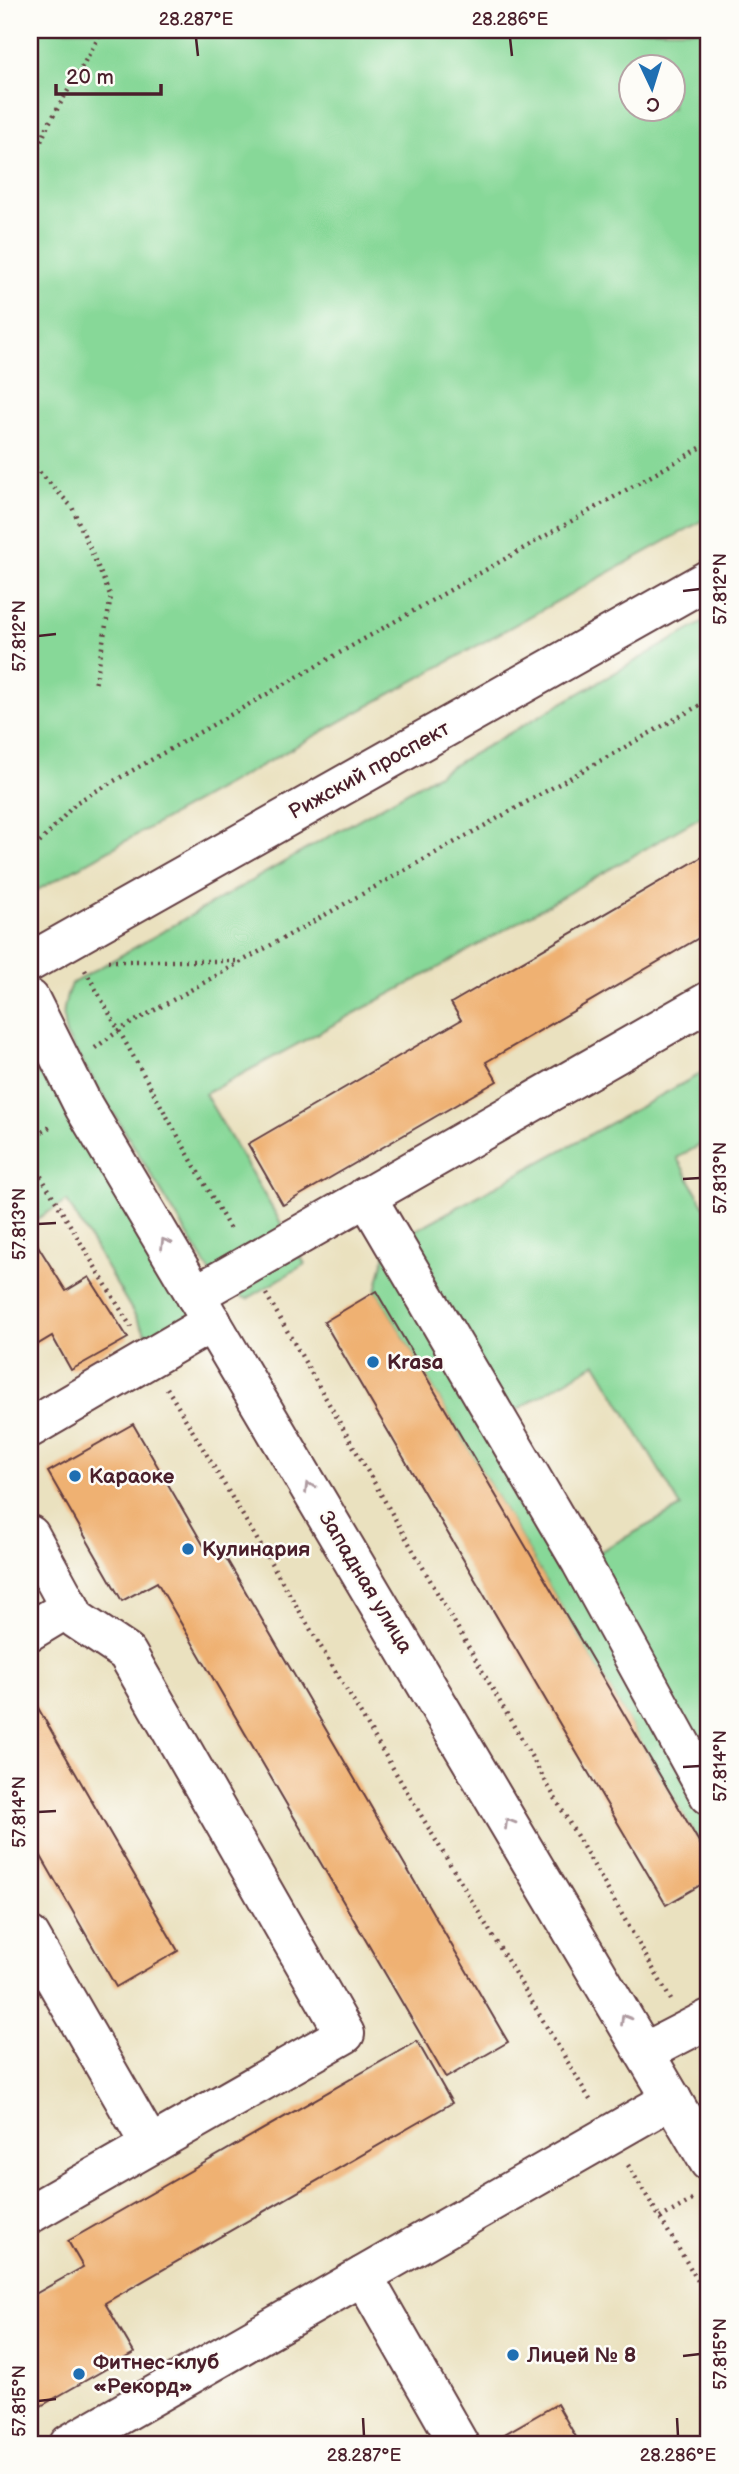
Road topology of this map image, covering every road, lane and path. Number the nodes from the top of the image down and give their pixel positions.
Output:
1 (103, 30) edge
2 (30, 167) edge
3 (709, 443) edge
4 (30, 462) edge
5 (709, 579) edge
6 (95, 687) dead end
7 (709, 700) edge
8 (30, 853) edge
9 (30, 873) edge
10 (37, 886) dead end
11 (79, 961) dead end
12 (107, 961) dead end
13 (243, 961) junction
14 (30, 962) edge
15 (30, 999) edge
16 (709, 1002) edge
17 (121, 1029) junction
18 (87, 1054) dead end
19 (30, 1158) edge
20 (366, 1196) junction
21 (250, 1265) junction
22 (204, 1309) junction
23 (150, 1359) junction
24 (30, 1428) edge
25 (30, 1535) edge
26 (70, 1607) junction
27 (30, 1631) edge
28 (709, 1795) edge
29 (30, 1936) edge
30 (699, 2025) edge
31 (645, 2052) junction
32 (672, 2099) junction
33 (610, 2134) junction
34 (149, 2143) junction
35 (709, 2162) edge
36 (694, 2199) dead end
37 (30, 2214) edge
38 (660, 2218) junction
39 (363, 2276) junction
40 (709, 2299) edge
41 (455, 2443) edge
42 (69, 2444) edge

1 - 2 path
3 - 8 path
4 - 6 path
5 - 14 main road, Рижский проспект
7 - 13 path
9 - 10 path
11 - 17 path
12 - 13 path
13 - 17 path
22 -> 15 main road, Западная улица
16 - 20 main road
17 - 18 path
17 - 21 path
19 - 23 path
20 - 21 main road
20 - 28 main road
21 - 22 main road
21 - 30 path
22 - 23 main road
31 -> 22 main road, Западная улица
23 - 24 main road
23 - 33 path
25 - 26 main road
26 - 27 main road
26 - 34 main road
29 - 34 main road
30 - 31 main road
31 - 32 main road, Западная улица
32 - 33 main road
32 - 35 main road, Западная улица
33 - 38 path
33 - 39 main road
34 - 37 main road
36 - 38 path
38 - 40 path
39 - 41 main road
39 - 42 main road

